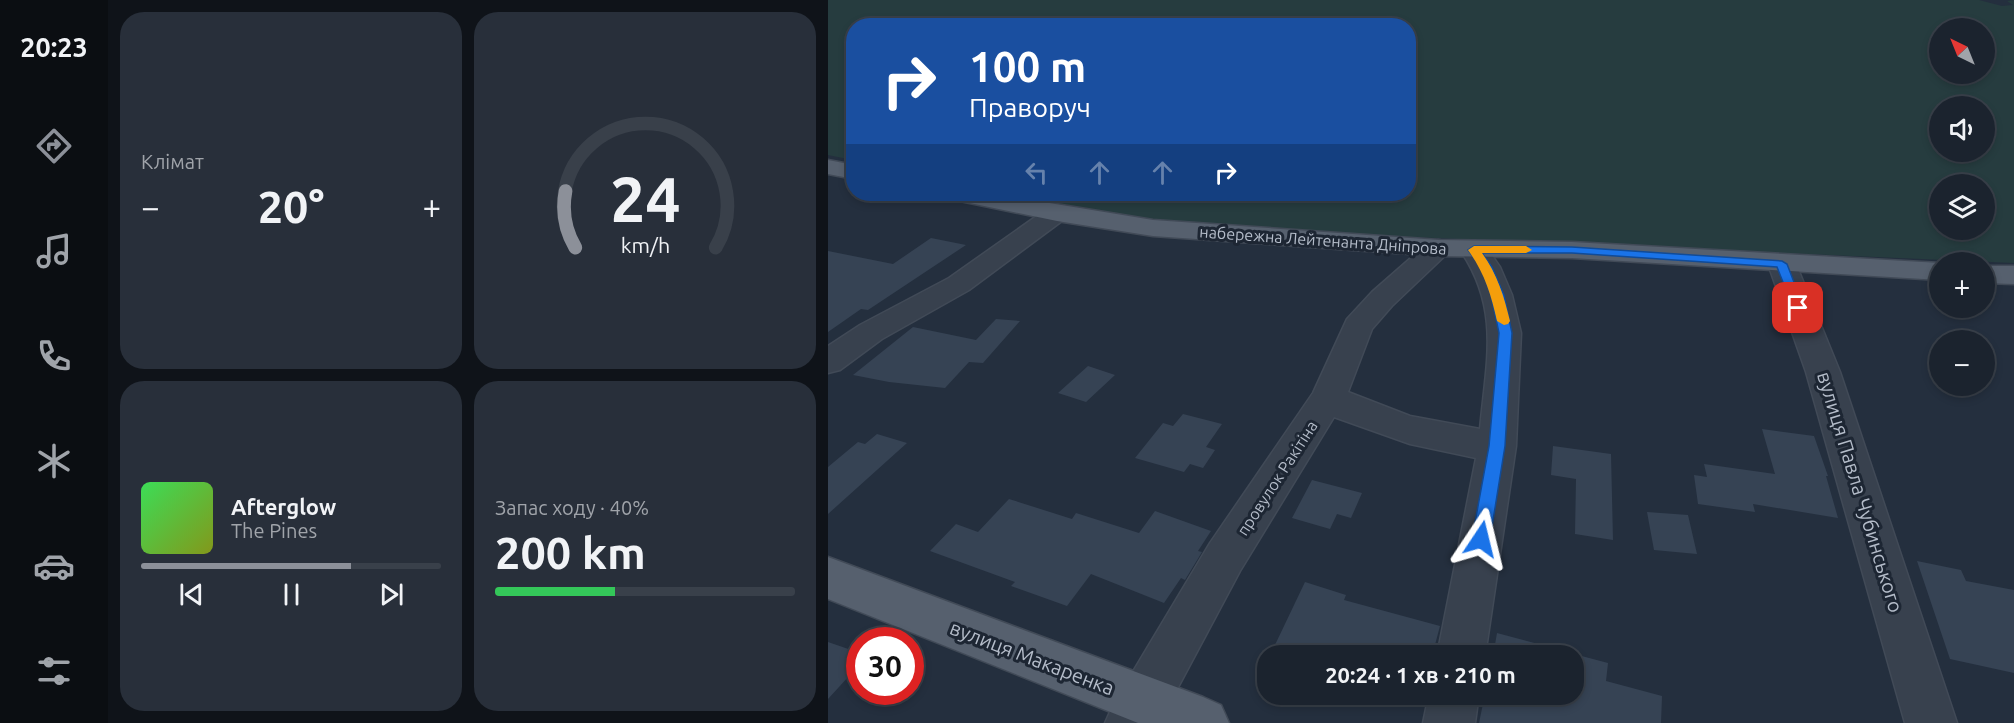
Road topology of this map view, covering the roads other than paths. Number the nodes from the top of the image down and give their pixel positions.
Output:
1 (828, 167) edge
2 (846, 170) edge
3 (996, 201) edge
4 (1057, 213) junction
5 (1456, 249) junction
6 (1782, 264) junction
7 (1929, 271) edge
8 (1995, 274) edge
9 (2014, 275) edge
10 (828, 362) edge
11 (1328, 398) junction
12 (1497, 446) junction
13 (828, 578) edge
14 (1463, 645) edge
15 (1452, 705) edge
16 (1137, 712) edge
17 (1203, 723) edge
18 (1449, 723) edge
19 (1931, 723) edge

1 - 2 main road
3 - 4 main road, набережна Лейтенанта Дніпрова
4 - 5 main road, набережна Лейтенанта Дніпрова
4 - 10 street
5 - 6 main road, набережна Лейтенанта Дніпрова
5 - 11 street, провулок Ракітіна
5 - 12 street
6 - 7 main road, набережна Лейтенанта Дніпрова
6 - 19 street, вулиця Павла Чубинського
8 - 9 main road
11 - 12 street
11 - 16 street, провулок Ракітіна
12 - 14 street
13 - 16 main road, вулиця Макаренка
15 - 18 street
16 - 17 main road, вулиця Макаренка

